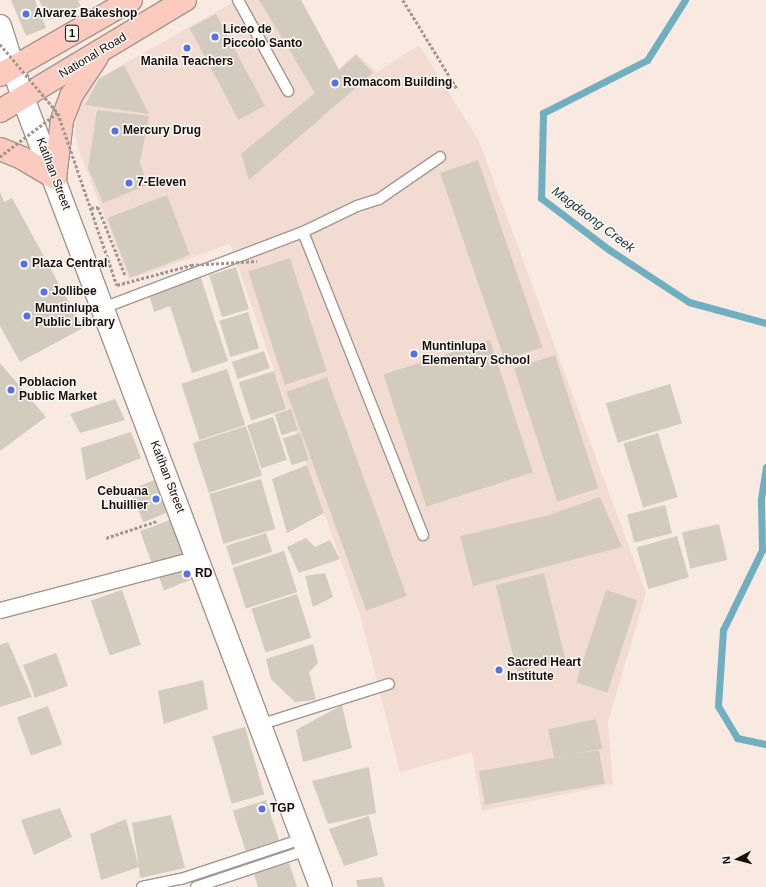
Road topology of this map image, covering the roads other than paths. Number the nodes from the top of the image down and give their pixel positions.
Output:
1 (131, 0) edge
2 (185, 0) edge
3 (238, 0) edge
4 (0, 26) edge
5 (103, 49) junction
6 (7, 71) edge
7 (288, 91) dead end
8 (23, 98) junction
9 (0, 111) edge
10 (0, 149) edge
11 (440, 157) dead end
12 (55, 178) junction
13 (303, 232) junction
14 (103, 308) junction
15 (423, 535) dead end
16 (198, 558) junction
17 (0, 610) edge
18 (389, 684) dead end
19 (260, 725) junction
20 (305, 844) junction
21 (142, 887) edge
22 (196, 887) edge
23 (320, 887) edge

1 - 6 highway, 1
2 - 5 highway, National Road / 1
3 - 7 lane
4 - 6 street, Katihan Street
5 - 8 highway, National Road / 1
5 - 12 highway
6 - 8 street, Katihan Street
8 - 9 highway, National Road / 1
8 - 12 street, Katihan Street
10 - 12 highway
11 - 13 lane
12 - 14 street, Katihan Street
13 - 14 lane
13 - 15 lane
14 - 16 street, Katihan Street
16 - 17 street
16 - 19 street, Katihan Street
18 - 19 lane
19 - 20 street, Katihan Street
20 - 21 lane
20 - 22 lane
20 - 23 street, Katihan Street

